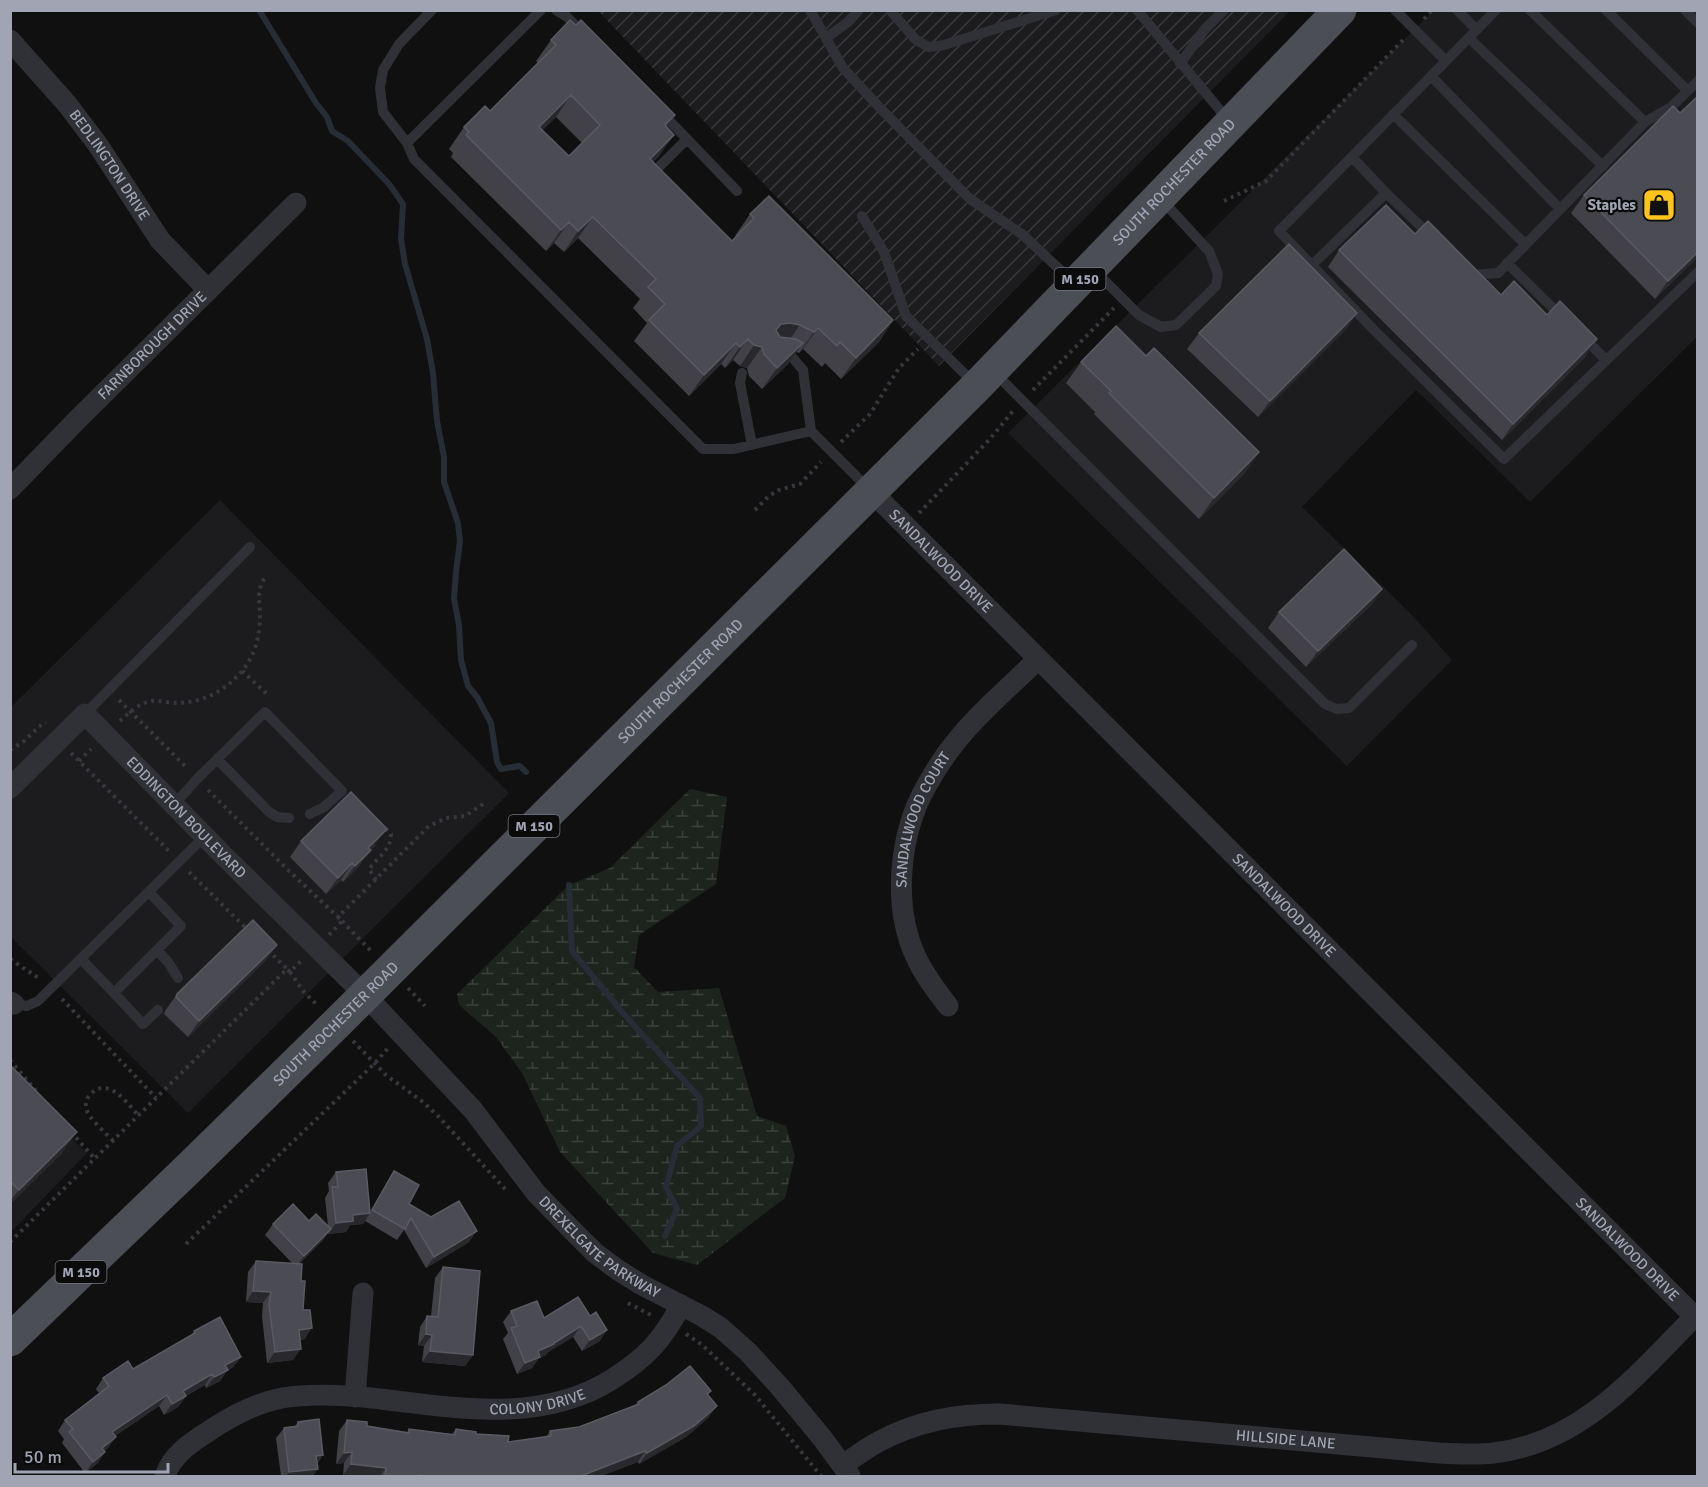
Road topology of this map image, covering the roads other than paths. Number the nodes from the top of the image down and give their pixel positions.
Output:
1 (432, 10) edge
2 (541, 10) edge
3 (556, 10) edge
4 (810, 10) edge
5 (859, 10) edge
6 (890, 10) edge
7 (1056, 10) edge
8 (1137, 10) edge
9 (1224, 10) edge
10 (1340, 10) edge
11 (1395, 10) edge
12 (1457, 10) edge
13 (1496, 10) edge
14 (1530, 10) edge
15 (1606, 10) edge
16 (1686, 10) edge
17 (1039, 13) edge
18 (1698, 23) edge
19 (583, 33) edge
20 (1473, 34) junction
21 (826, 38) junction
22 (10, 40) edge
23 (1446, 61) junction
24 (1180, 64) junction
25 (1431, 76) junction
26 (1698, 81) edge
27 (1688, 91) junction
28 (655, 105) edge
29 (1393, 114) junction
30 (1231, 123) junction
31 (1645, 123) junction
32 (687, 139) junction
33 (407, 143) junction
34 (1352, 157) junction
35 (1603, 166) junction
36 (656, 170) edge
37 (737, 191) dead end
38 (1386, 193) junction
39 (1160, 198) junction
40 (296, 203) dead end
41 (1560, 209) junction
42 (862, 216) dead end
43 (1438, 242) edge
44 (1525, 244) junction
45 (1507, 263) junction
46 (1312, 265) junction
47 (1464, 267) edge
48 (1698, 272) edge
49 (1084, 276) junction
50 (208, 290) junction
51 (769, 352) edge
52 (1606, 360) junction
53 (742, 373) dead end
54 (985, 379) junction
55 (811, 431) junction
56 (752, 445) junction
57 (11, 488) edge
58 (871, 491) junction
59 (250, 547) dead end
60 (1412, 645) dead end
61 (1038, 659) junction
62 (85, 714) junction
63 (217, 759) junction
64 (10, 788) edge
65 (174, 805) junction
66 (310, 814) dead end
67 (289, 818) dead end
68 (205, 836) junction
69 (149, 892) junction
70 (157, 950) junction
71 (81, 959) junction
72 (178, 978) dead end
73 (114, 993) junction
74 (365, 995) junction
75 (12, 1003) edge
76 (948, 1006) dead end
77 (158, 1010) dead end
78 (363, 1293) dead end
79 (681, 1305) junction
80 (1696, 1318) edge
81 (10, 1340) edge
82 (355, 1397) junction
83 (846, 1471) edge
84 (165, 1476) edge

1 - 33 lane
2 - 33 lane
3 - 19 lane
4 - 21 lane
5 - 21 lane
6 - 17 lane
7 - 17 lane
8 - 24 lane
9 - 24 lane
10 - 30 main road, SOUTH ROCHESTER ROAD / M 150
11 - 23 lane
12 - 20 lane
13 - 20 lane
14 - 31 lane
15 - 27 lane
16 - 18 lane
20 - 23 lane
20 - 35 lane
21 - 49 lane
22 - 50 street, BEDLINGTON DRIVE
23 - 25 lane
24 - 30 lane
25 - 29 lane
25 - 41 lane
26 - 27 lane
27 - 31 lane
28 - 32 lane
29 - 34 lane
29 - 44 lane
30 - 39 main road, SOUTH ROCHESTER ROAD / M 150
31 - 35 lane
32 - 36 lane
32 - 37 lane
33 - 56 lane
34 - 38 lane
34 - 46 lane
35 - 41 lane
38 - 43 lane
38 - 46 lane
39 - 49 main road, SOUTH ROCHESTER ROAD / M 150
39 - 49 lane
40 - 50 street, FARNBOROUGH DRIVE
41 - 44 lane
42 - 54 lane
44 - 45 lane
45 - 47 lane
45 - 52 lane
46 - 52 lane
48 - 52 lane
49 - 54 main road, SOUTH ROCHESTER ROAD / M 150
50 - 57 street, FARNBOROUGH DRIVE
51 - 55 lane
53 - 56 lane
54 - 58 main road, SOUTH ROCHESTER ROAD / M 150
54 - 60 lane
55 - 56 lane
55 - 58 lane
58 - 61 street, SANDALWOOD DRIVE
58 - 74 main road, SOUTH ROCHESTER ROAD / M 150
59 - 62 lane
61 - 76 street, SANDALWOOD COURT
61 - 80 street, SANDALWOOD DRIVE
62 - 64 street
62 - 65 street, EDDINGTON BOULEVARD
63 - 65 lane
63 - 66 lane
63 - 67 lane
65 - 68 street, EDDINGTON BOULEVARD
68 - 69 lane
68 - 74 street, EDDINGTON BOULEVARD
69 - 70 lane
69 - 71 lane
70 - 72 lane
70 - 73 lane
71 - 73 lane
71 - 75 lane
73 - 77 lane
74 - 79 street, DREXELGATE PARKWAY
74 - 81 main road, SOUTH ROCHESTER ROAD / M 150
78 - 82 street
79 - 82 street, COLONY DRIVE
79 - 83 street, DREXELGATE PARKWAY
80 - 83 street, HILLSIDE LANE
82 - 84 street, COLONY DRIVE

